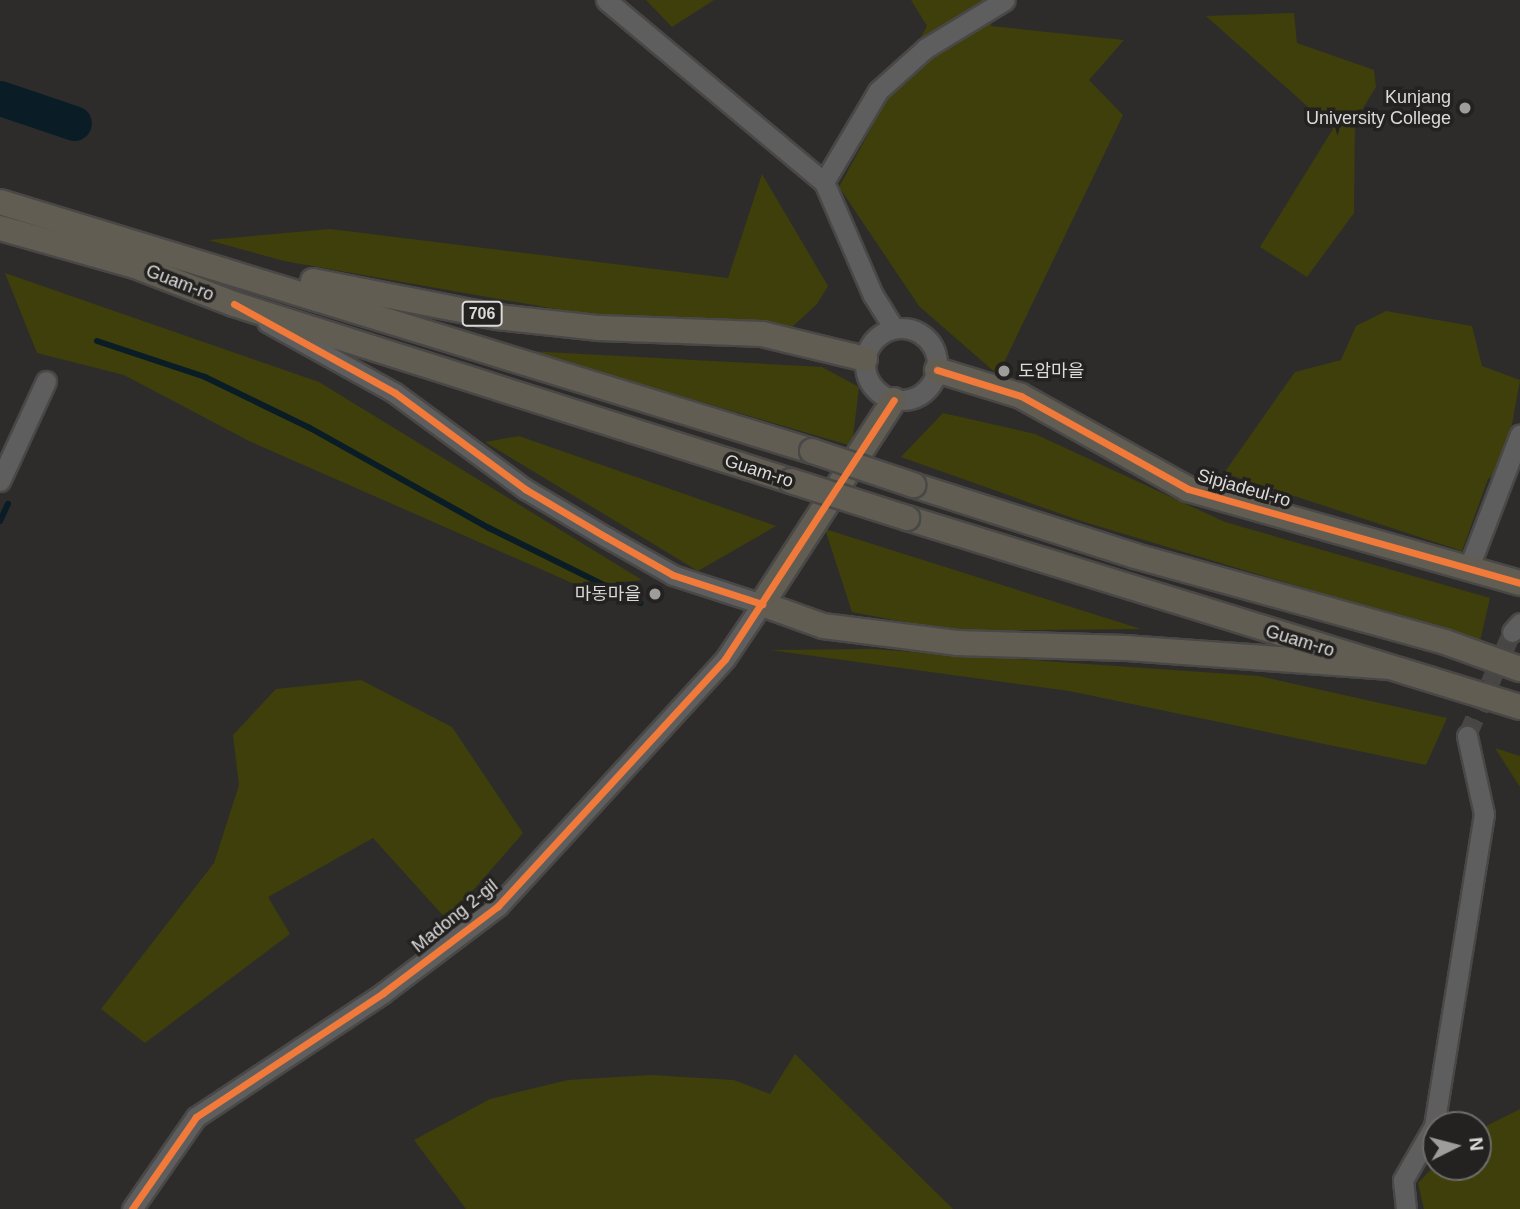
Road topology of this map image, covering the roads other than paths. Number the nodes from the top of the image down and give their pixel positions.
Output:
1 (606, 0) edge
2 (1005, 0) edge
3 (824, 182) junction
4 (0, 202) edge
5 (0, 228) edge
6 (105, 232) junction
7 (234, 304) junction
8 (894, 328) junction
9 (864, 359) junction
10 (937, 370) junction
11 (46, 381) dead end
12 (894, 400) junction
13 (1520, 434) edge
14 (0, 481) edge
15 (1469, 567) junction
16 (1520, 583) edge
17 (762, 604) junction
18 (1388, 667) junction
19 (1520, 669) edge
20 (1520, 707) edge
21 (1467, 736) tunnel mouth
22 (132, 1209) edge
23 (1406, 1209) edge

1 - 3 street
2 - 3 street
3 - 8 street
4 - 6 main road, Guam-ro / 706
5 - 7 main road, Guam-ro
6 - 9 main road, 706
6 - 19 main road, Guam-ro, bridge
7 - 17 street
7 - 18 main road, Guam-ro, bridge
8 - 9 street
8 - 10 street
9 - 12 street
10 - 12 street
10 - 15 main road, Sipjadeul-ro
11 - 14 street
12 - 17 main road
13 - 15 street
15 - 16 main road, Sipjadeul-ro
17 - 18 main road
17 - 22 street, Madong 2-gil
18 - 20 main road, Guam-ro
21 - 23 street

